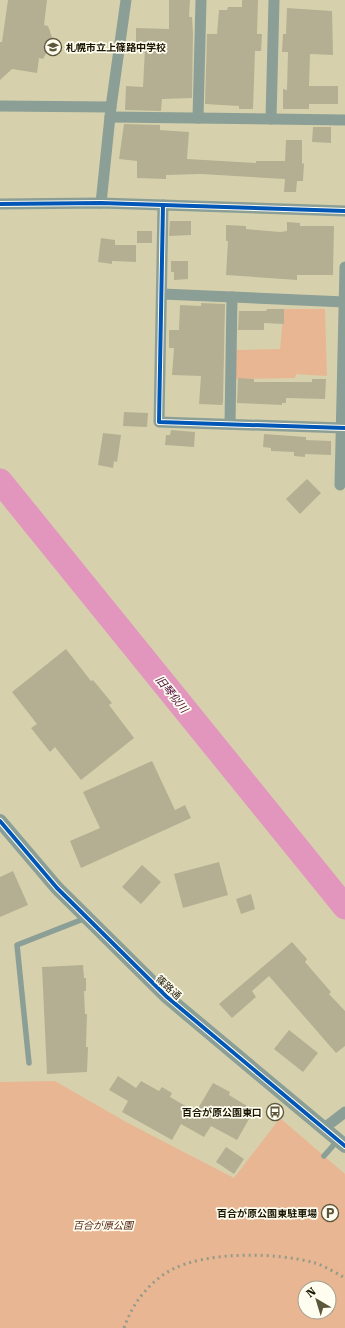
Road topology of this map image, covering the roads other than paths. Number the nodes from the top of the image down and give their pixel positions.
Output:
1 (126, 0) edge
2 (201, 0) edge
3 (274, 0) edge
4 (0, 106) edge
5 (110, 112) junction
6 (198, 118) junction
7 (271, 119) junction
8 (345, 120) edge
9 (101, 203) junction
10 (0, 204) edge
11 (163, 205) junction
12 (345, 210) edge
13 (345, 267) edge
14 (162, 294) junction
15 (232, 297) junction
16 (344, 302) edge
17 (230, 424) junction
18 (344, 428) edge
19 (340, 485) dead end
20 (0, 821) edge
21 (86, 918) junction
22 (29, 1064) dead end
23 (345, 1112) edge
24 (323, 1129) junction
25 (341, 1143) edge
26 (324, 1156) dead end

1 - 5 street
2 - 6 street
3 - 7 street
4 - 5 street
5 - 6 street
5 - 9 street
6 - 7 street
7 - 8 street
9 - 10 street
9 - 11 street
11 - 12 street
11 - 14 street
13 - 16 street
14 - 15 street
14 - 17 street
15 - 16 street
15 - 17 street
16 - 18 street
17 - 18 street
18 - 19 street
20 - 21 street, 篠路通
21 - 22 lane
21 - 24 street, 篠路通
23 - 24 street
24 - 25 street, 篠路通
25 - 26 lane

